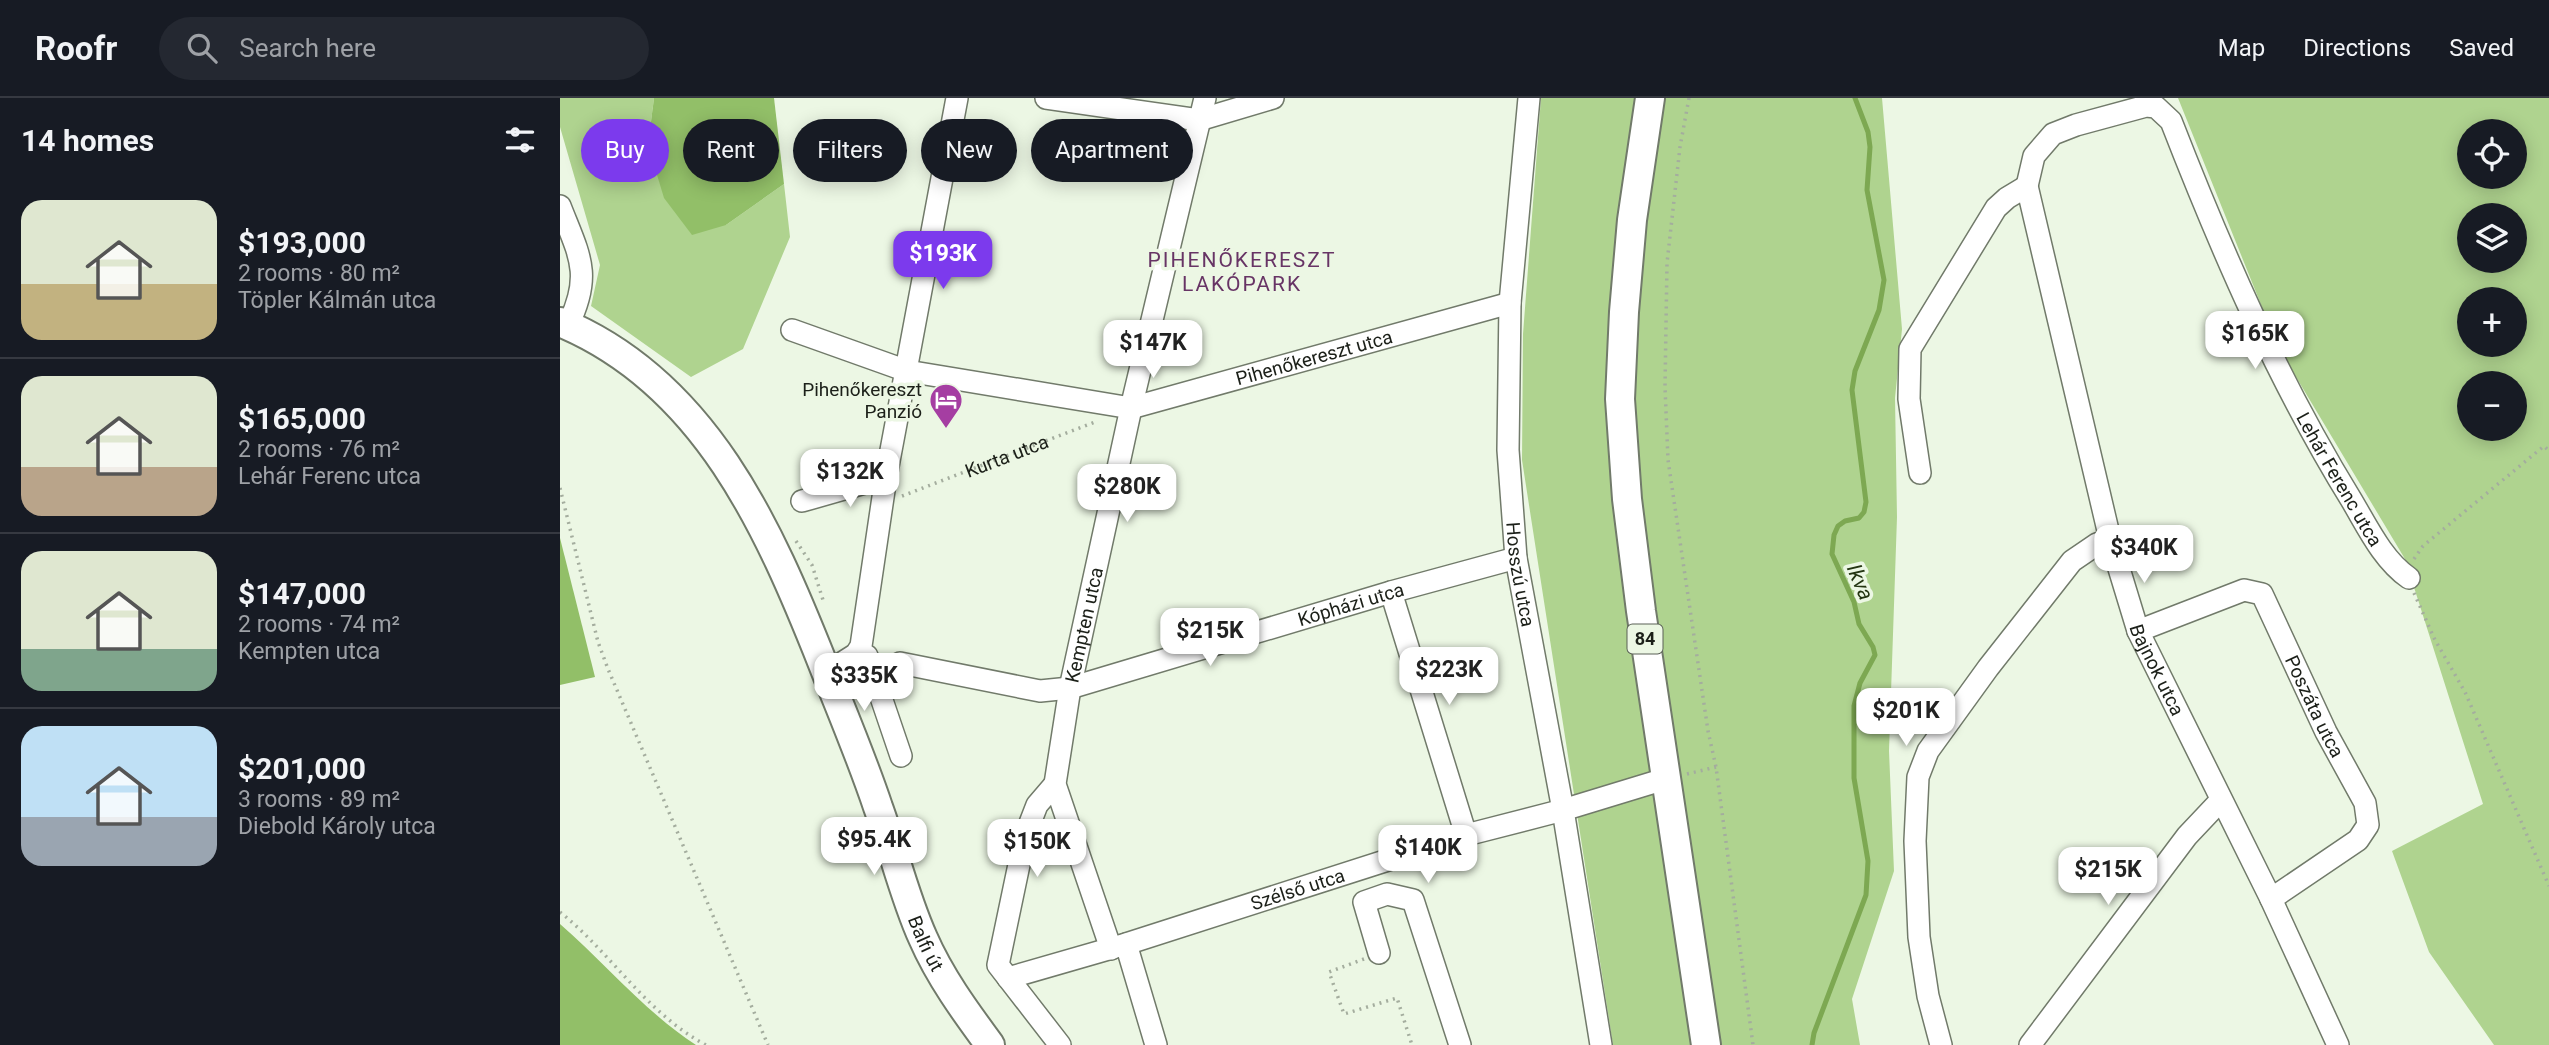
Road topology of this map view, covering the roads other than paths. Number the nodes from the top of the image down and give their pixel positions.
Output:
1 (957, 98) edge
2 (1046, 98) edge
3 (1205, 98) edge
4 (1273, 98) edge
5 (1529, 98) edge
6 (1650, 98) edge
7 (1199, 120) junction
8 (2076, 125) joint
9 (2027, 186) junction
10 (560, 206) edge
11 (1510, 303) junction
12 (564, 324) edge
13 (792, 330) dead end
14 (907, 371) junction
15 (1131, 408) junction
16 (1920, 474) dead end
17 (886, 477) junction
18 (802, 501) dead end
19 (2110, 539) junction
20 (1516, 558) junction
21 (2409, 578) road end
22 (1391, 592) junction
23 (2138, 631) junction
24 (861, 655) junction
25 (900, 663) dead end
26 (826, 673) junction
27 (1070, 688) junction
28 (901, 756) dead end
29 (1668, 778) junction
30 (1055, 784) junction
31 (2221, 800) junction
32 (1563, 810) junction
33 (1466, 835) junction
34 (2271, 899) junction
35 (1119, 946) junction
36 (1380, 953) dead end
37 (1008, 978) junction
38 (990, 1045) edge
39 (1060, 1045) edge
40 (1156, 1045) edge
41 (1460, 1045) edge
42 (1601, 1045) edge
43 (1706, 1045) edge
44 (1941, 1045) edge
45 (2030, 1045) edge
46 (2338, 1045) edge

1 - 14 street
2 - 7 street
3 - 7 street, Kempten utca
4 - 7 street
5 - 11 street, Hosszú utca
6 - 29 main road, 84
7 - 15 street, Kempten utca
8 - 9 street, Bajnok utca
8 - 21 street, Lehár Ferenc utca
9 - 16 street
9 - 19 street, Bajnok utca
10 - 12 street
11 - 15 street, Pihenőkereszt utca
11 - 20 street, Hosszú utca
12 - 26 main road, Balfi út
13 - 14 street, Pihenőkereszt utca
14 - 15 street, Pihenőkereszt utca
14 - 17 street
15 - 27 street, Kempten utca
17 - 18 street
17 - 24 street
19 - 23 street, Bajnok utca
19 - 44 street
20 - 22 street, Kópházi utca
20 - 32 street, Hosszú utca
22 - 27 street, Kópházi utca
22 - 33 street
23 - 31 street, Bajnok utca
23 - 34 street, Poszáta utca
24 - 26 street
24 - 28 street
25 - 27 street, Kópházi utca
26 - 38 main road, Balfi út
27 - 30 street, Kempten utca
29 - 32 street, Szélső utca
29 - 43 main road, 84
30 - 35 street, Kempten utca
30 - 37 street, Kempten utca
31 - 34 street, Bajnok utca
31 - 45 street
32 - 33 street, Szélső utca
32 - 42 street, Hosszú utca
33 - 35 street, Szélső utca
34 - 46 street, Bajnok utca
35 - 37 street, Szélső utca
35 - 40 street, Kempten utca
36 - 41 street, Szélső utca
37 - 39 street

